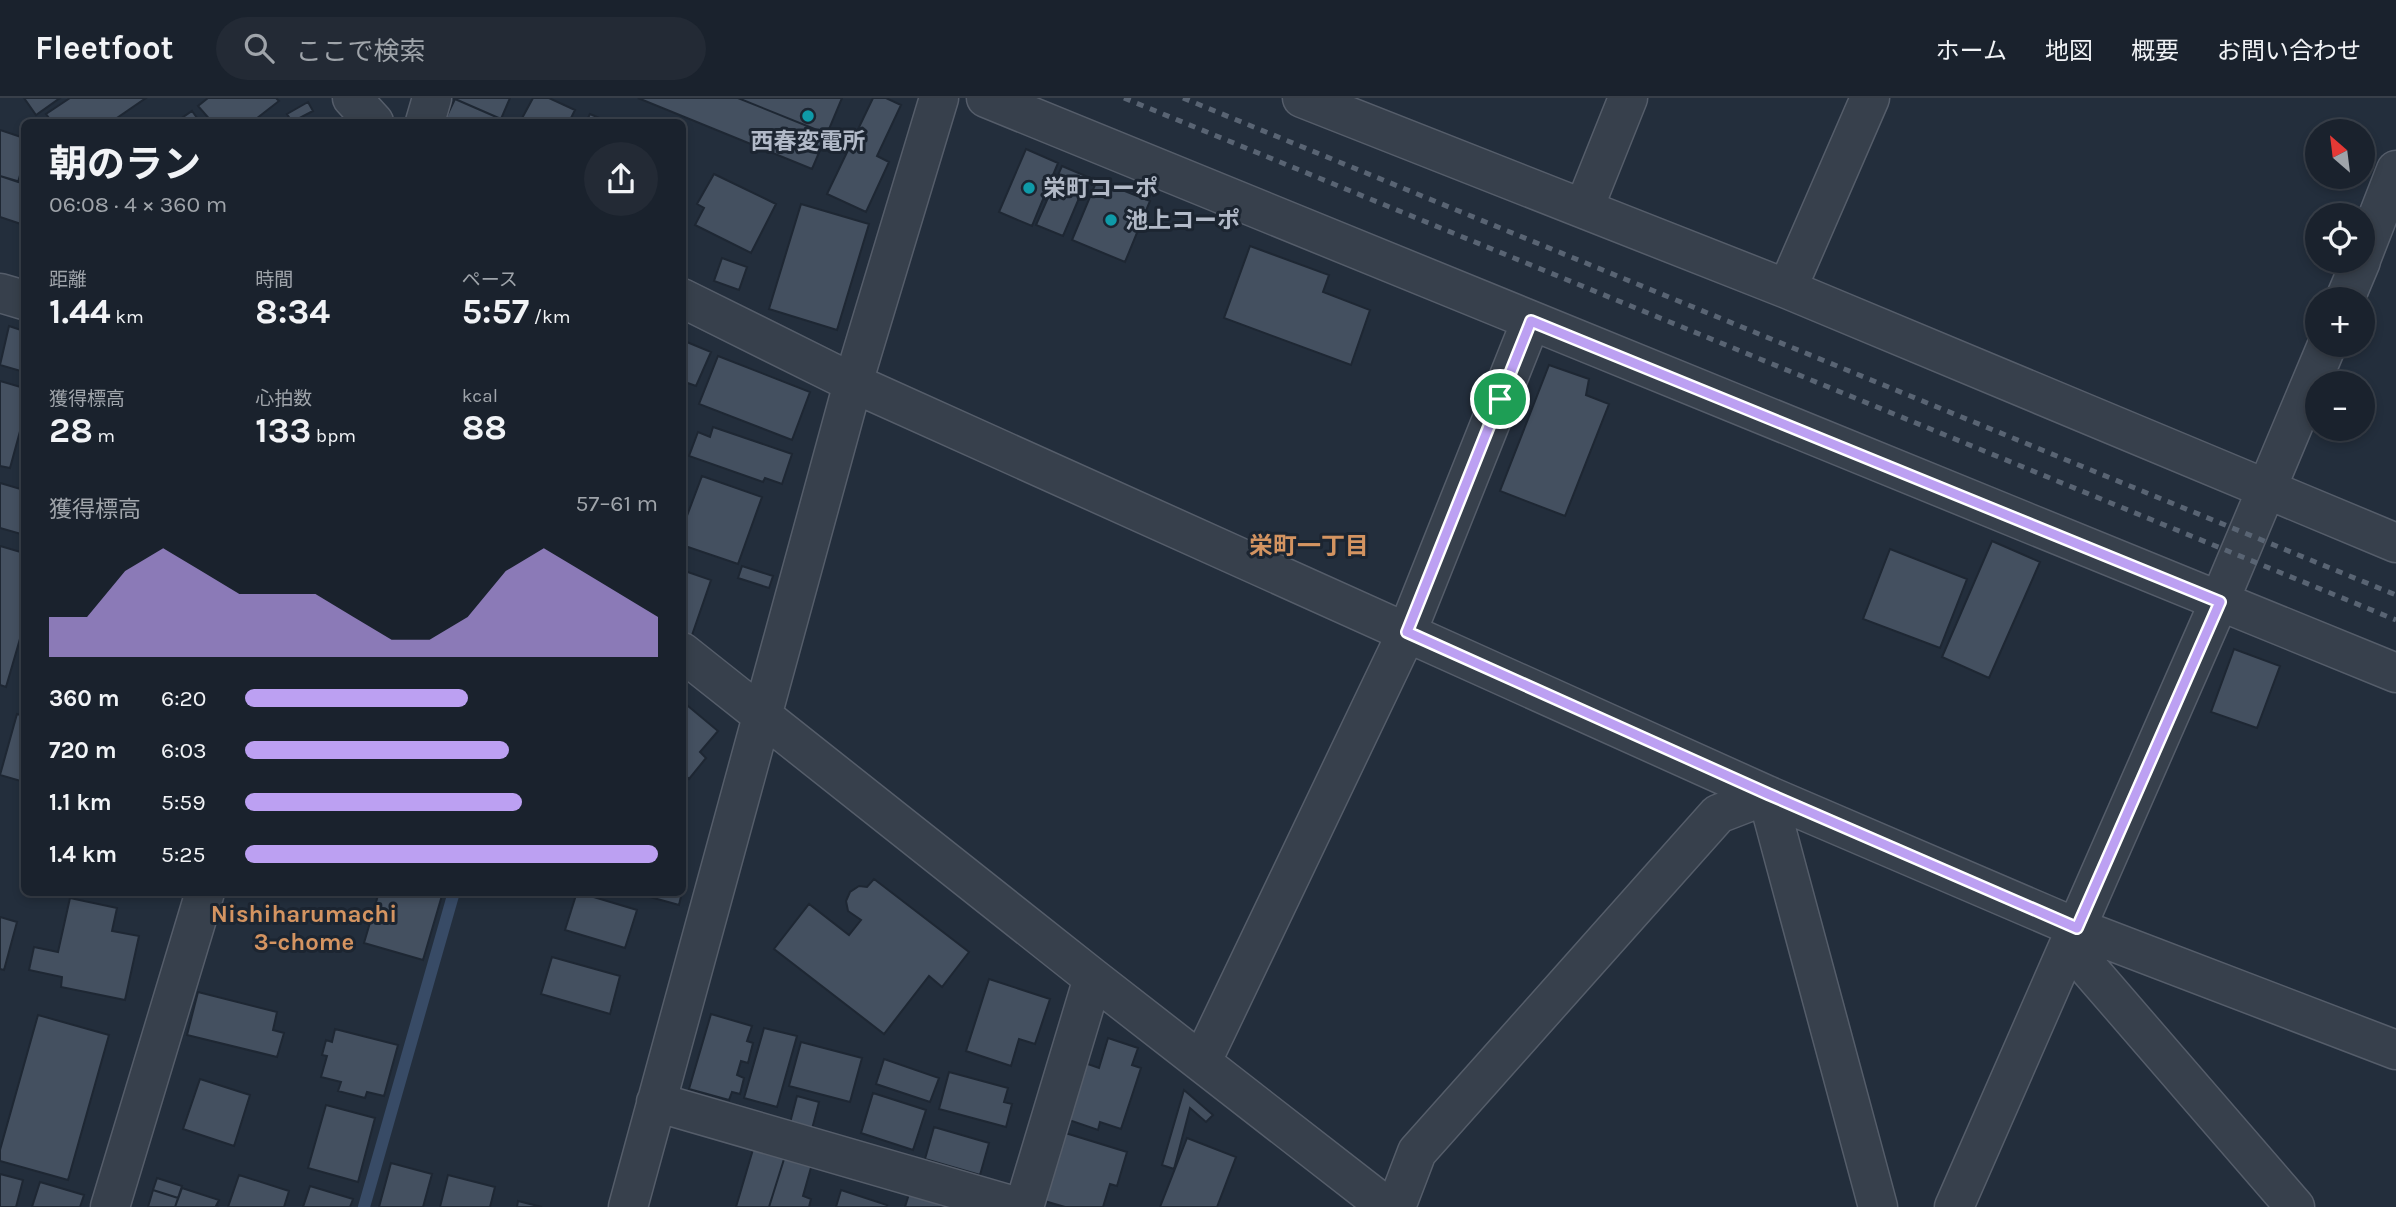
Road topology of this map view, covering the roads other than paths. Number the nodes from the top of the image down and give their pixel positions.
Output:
1 (352, 98) edge
2 (432, 98) edge
3 (939, 98) edge
4 (986, 98) edge
5 (1302, 98) edge
6 (1628, 98) edge
7 (1870, 98) edge
8 (371, 119) edge
9 (426, 119) edge
10 (2396, 170) edge
11 (1584, 208) junction
12 (2375, 242) edge
13 (1787, 289) junction
14 (0, 293) edge
15 (21, 299) edge
16 (686, 301) edge
17 (1531, 321) junction
18 (2322, 357) edge
19 (853, 383) junction
20 (2267, 491) junction
21 (2396, 543) edge
22 (2220, 602) junction
23 (1407, 632) junction
24 (686, 655) edge
25 (2396, 673) edge
26 (761, 714) junction
27 (1768, 794) junction
28 (204, 896) edge
29 (2077, 928) junction
30 (1093, 978) junction
31 (2396, 1050) edge
32 (1202, 1061) junction
33 (656, 1102) junction
34 (110, 1207) edge
35 (628, 1207) edge
36 (1018, 1207) edge
37 (1024, 1207) edge
38 (1387, 1207) edge
39 (1396, 1207) edge
40 (1878, 1207) edge
41 (1954, 1207) edge
42 (2295, 1207) edge

1 - 8 street
2 - 9 street
3 - 19 street
4 - 17 street
5 - 11 street
6 - 11 street
7 - 13 street
10 - 12 street
11 - 13 street
13 - 20 street
14 - 15 street
16 - 19 street
17 - 22 street
17 - 23 street
18 - 20 street
19 - 23 street
19 - 26 street
20 - 21 street
20 - 22 street
22 - 25 street
22 - 29 street
23 - 27 street
23 - 32 street
24 - 26 street
26 - 30 street
26 - 33 street
27 - 29 street
27 - 39 street
27 - 40 street
28 - 34 street
29 - 31 street
29 - 41 street
29 - 42 street
30 - 32 street
30 - 37 street
32 - 38 street
33 - 35 street
33 - 36 street

